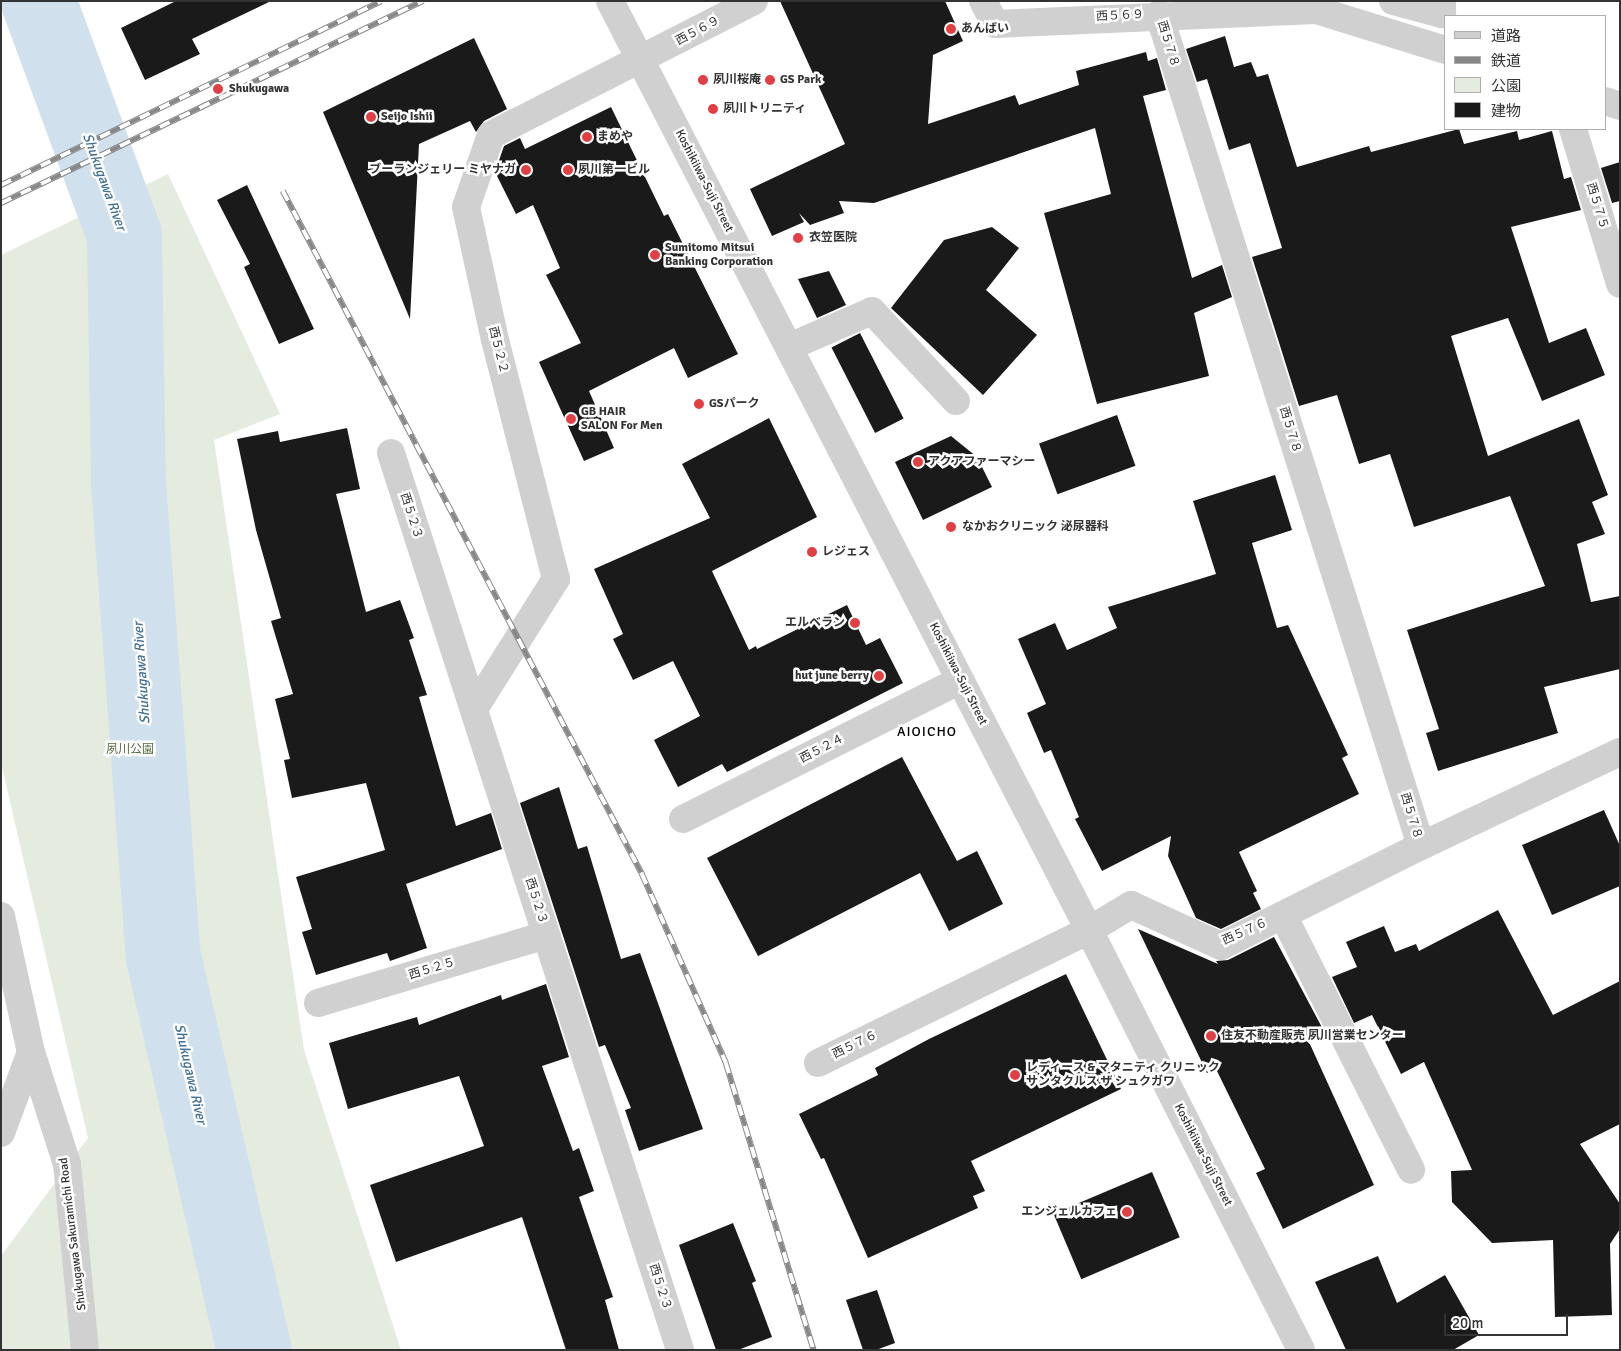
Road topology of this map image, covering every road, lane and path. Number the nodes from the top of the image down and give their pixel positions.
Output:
1 (610, 1) edge
2 (754, 1) edge
3 (982, 1) edge
4 (1393, 1) edge
5 (1442, 1) edge
6 (1319, 6) edge
7 (1159, 14) junction
8 (1444, 50) edge
9 (641, 59) junction
10 (1606, 101) edge
11 (1620, 106) edge
12 (1573, 130) edge
13 (1620, 284) edge
14 (789, 347) junction
15 (956, 401) dead end
16 (391, 453) dead end
17 (960, 680) junction
18 (474, 709) junction
19 (1620, 752) edge
20 (683, 818) dead end
21 (1421, 846) junction
22 (1283, 915) junction
23 (1, 916) edge
24 (1089, 930) junction
25 (546, 935) junction
26 (318, 1003) dead end
27 (31, 1052) junction
28 (818, 1063) dead end
29 (1, 1133) edge
30 (1411, 1170) dead end
31 (85, 1350) edge
32 (680, 1350) edge
33 (1301, 1350) edge

1 - 9 street, Koshikiiwa-Suji Street
2 - 9 street, 西５６９
3 - 7 street, 西５６９
4 - 5 street
6 - 7 street, 西５６９
6 - 8 street, 西５６９
7 - 21 street, 西５７８
9 - 14 street, Koshikiiwa-Suji Street
9 - 18 street, 西５２２
10 - 11 street
12 - 13 street, 西５７５
14 - 15 street
14 - 17 street, Koshikiiwa-Suji Street
16 - 18 street, 西５２３
17 - 20 street, 西５２４
17 - 24 street, Koshikiiwa-Suji Street
18 - 25 street, 西５２３
19 - 21 street, 西５７６
21 - 22 street, 西５７６
22 - 24 street, 西５７６
22 - 30 street
23 - 27 street, Shukugawa Sakuramichi Road
24 - 28 street, 西５７６
24 - 33 street, Koshikiiwa-Suji Street
25 - 26 street, 西５２５
25 - 32 street, 西５２３
27 - 29 street
27 - 31 street, Shukugawa Sakuramichi Road

